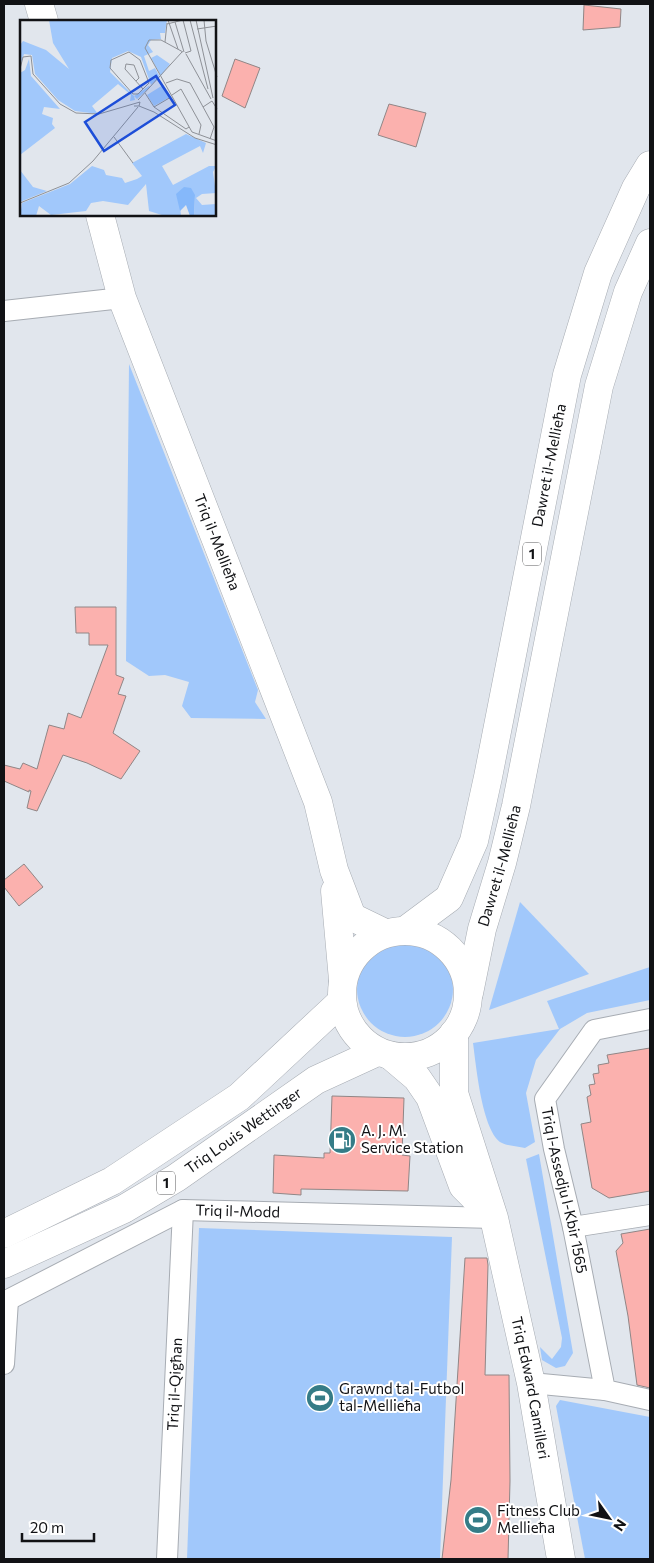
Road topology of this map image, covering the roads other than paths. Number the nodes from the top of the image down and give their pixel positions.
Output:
1 (39, 4) edge
2 (44, 20) edge
3 (650, 165) edge
4 (100, 216) edge
5 (650, 243) edge
6 (122, 298) junction
7 (4, 311) edge
8 (334, 870) junction
9 (396, 932) junction
10 (342, 990) junction
11 (469, 993) junction
12 (650, 1019) edge
13 (454, 1033) junction
14 (384, 1054) junction
15 (183, 1210) junction
16 (650, 1214) edge
17 (494, 1218) junction
18 (572, 1226) junction
19 (4, 1234) edge
20 (4, 1264) edge
21 (6, 1301) edge
22 (4, 1364) edge
23 (531, 1383) junction
24 (605, 1390) junction
25 (650, 1400) edge
26 (167, 1559) edge
27 (561, 1559) edge

1 - 2 main road
3 - 9 main road, Dawret il-Mellieħa / 1
4 - 6 main road, Triq il-Mellieħa
5 - 11 main road, Dawret il-Mellieħa / 1
6 - 7 street
6 - 8 main road, Triq il-Mellieħa
8 - 9 main road, Triq il-Mellieħa
8 - 10 main road, Triq il-Mellieħa
9 - 10 main road
9 - 11 main road
10 - 14 main road
10 - 19 main road, Triq Louis Wettinger / 1
11 - 13 main road
12 - 18 street, Triq l-Assedju l-Kbir 1565
13 - 14 main road
13 - 17 main road, Triq Edward Camilleri
14 - 17 main road
14 - 20 main road, Triq Louis Wettinger / 1
15 - 17 street, Triq il-Modd
15 - 21 street, Triq il-Modd
15 - 26 street, Triq il-Qigħan
16 - 18 street
17 - 23 main road, Triq Edward Camilleri
18 - 24 street, Triq l-Assedju l-Kbir 1565
21 - 22 street
23 - 24 street
23 - 27 main road, Triq Edward Camilleri
24 - 25 street

